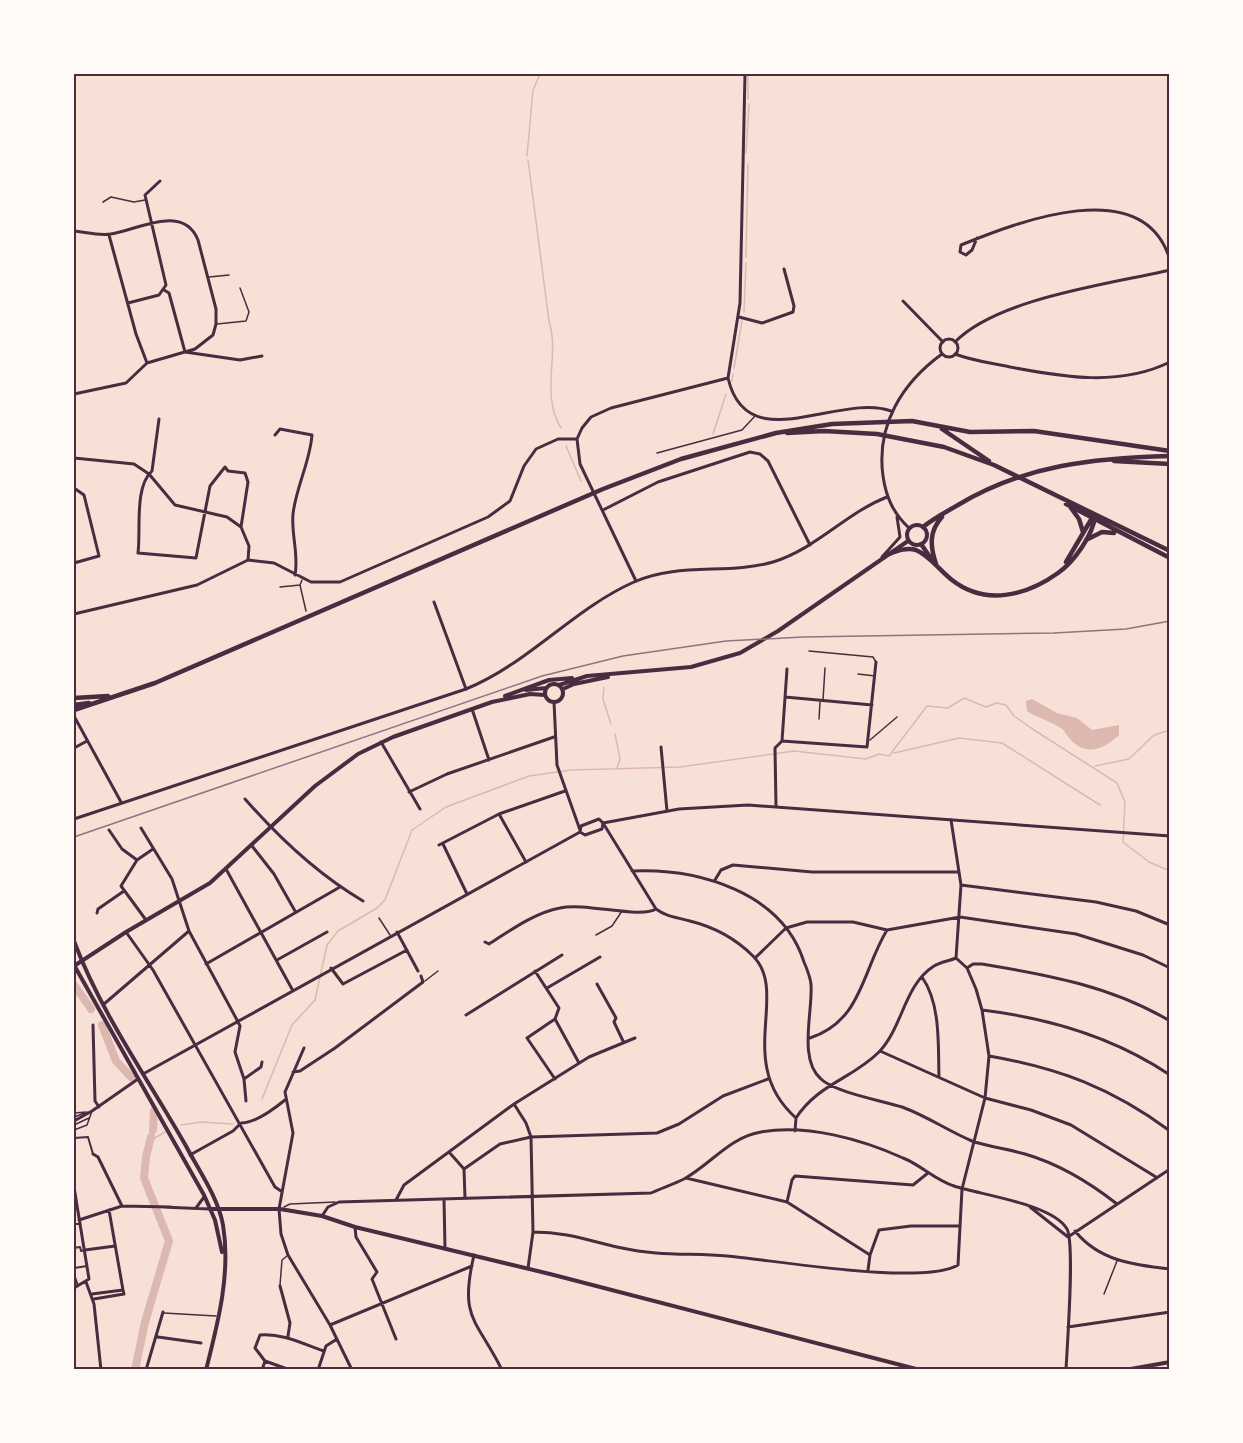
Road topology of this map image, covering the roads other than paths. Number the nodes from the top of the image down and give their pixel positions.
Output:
1 (745, 74) edge
2 (160, 181) dead end
3 (146, 200) junction
4 (103, 202) dead end
5 (152, 223) junction
6 (74, 231) edge
7 (109, 235) junction
8 (977, 238) junction
9 (1170, 260) edge
10 (784, 270) dead end
11 (1170, 270) edge
12 (229, 275) dead end
13 (208, 277) junction
14 (240, 288) dead end
15 (164, 290) junction
16 (903, 301) dead end
17 (128, 303) junction
18 (739, 317) junction
19 (74, 323) edge
20 (216, 324) junction
21 (943, 342) junction
22 (955, 342) junction
23 (184, 352) junction
24 (942, 354) junction
25 (956, 354) junction
26 (262, 356) dead end
27 (1170, 362) edge
28 (147, 363) junction
29 (74, 374) edge
30 (728, 378) junction
31 (74, 394) edge
32 (891, 411) junction
33 (755, 416) junction
34 (159, 419) dead end
35 (927, 423) junction
36 (74, 427) edge
37 (275, 435) dead end
38 (767, 435) junction
39 (577, 439) junction
40 (1170, 451) edge
41 (657, 453) dead end
42 (1170, 456) edge
43 (74, 458) edge
44 (1087, 460) junction
45 (1170, 464) edge
46 (994, 465) junction
47 (149, 474) junction
48 (74, 480) edge
49 (74, 488) edge
50 (1043, 491) junction
51 (887, 496) junction
52 (1069, 506) junction
53 (951, 509) junction
54 (603, 510) junction
55 (204, 512) junction
56 (896, 515) junction
57 (1094, 517) junction
58 (241, 526) junction
59 (923, 527) junction
60 (909, 528) junction
61 (1083, 532) junction
62 (908, 541) junction
63 (1083, 542) junction
64 (1134, 542) junction
65 (921, 544) junction
66 (810, 545) junction
67 (1170, 551) edge
68 (889, 554) junction
69 (1170, 558) edge
70 (248, 560) junction
71 (879, 560) junction
72 (74, 563) edge
73 (937, 567) junction
74 (295, 575) junction
75 (1052, 577) junction
76 (302, 579) junction
77 (636, 581) junction
78 (300, 585) junction
79 (280, 587) dead end
80 (434, 602) dead end
81 (306, 611) dead end
82 (74, 614) edge
83 (809, 651) dead end
84 (876, 662) joint
85 (825, 668) dead end
86 (787, 669) dead end
87 (627, 674) junction
88 (858, 674) dead end
89 (875, 676) junction
90 (579, 678) junction
91 (559, 685) junction
92 (546, 688) junction
93 (466, 689) junction
94 (563, 689) junction
95 (125, 694) junction
96 (545, 695) junction
97 (505, 696) junction
98 (785, 697) junction
99 (821, 701) junction
100 (492, 702) junction
101 (554, 702) junction
102 (75, 704) edge
103 (872, 705) junction
104 (472, 709) junction
105 (74, 716) edge
106 (897, 717) dead end
107 (819, 719) dead end
108 (554, 737) junction
109 (869, 740) junction
110 (87, 741) junction
111 (782, 741) junction
112 (381, 742) junction
113 (661, 747) dead end
114 (74, 748) edge
115 (489, 760) junction
116 (564, 791) junction
117 (409, 792) junction
118 (245, 800) dead end
119 (121, 802) junction
120 (776, 806) junction
121 (420, 809) dead end
122 (667, 811) junction
123 (499, 814) junction
124 (74, 819) edge
125 (951, 820) junction
126 (603, 823) junction
127 (141, 828) dead end
128 (271, 828) junction
129 (1084, 829) junction
130 (109, 830) dead end
131 (580, 832) junction
132 (1083, 835) dead end
133 (1170, 836) edge
134 (252, 846) junction
135 (153, 849) junction
136 (137, 860) junction
137 (526, 862) junction
138 (226, 869) junction
139 (632, 871) junction
140 (959, 872) junction
141 (715, 880) junction
142 (961, 885) junction
143 (341, 887) junction
144 (124, 891) junction
145 (467, 894) junction
146 (178, 902) junction
147 (363, 902) dead end
148 (656, 909) junction
149 (623, 910) junction
150 (295, 911) junction
151 (97, 913) dead end
152 (960, 917) junction
153 (379, 918) dead end
154 (146, 920) junction
155 (1170, 925) edge
156 (786, 928) junction
157 (887, 930) junction
158 (189, 931) junction
159 (261, 931) junction
160 (126, 932) junction
161 (327, 932) dead end
162 (397, 932) junction
163 (596, 935) dead end
164 (390, 936) junction
165 (74, 941) edge
166 (485, 942) dead end
167 (406, 950) junction
168 (562, 955) dead end
169 (600, 957) dead end
170 (755, 958) junction
171 (956, 958) junction
172 (277, 960) junction
173 (81, 962) junction
174 (206, 964) junction
175 (74, 965) edge
176 (150, 966) junction
177 (331, 968) junction
178 (967, 968) junction
179 (1170, 968) edge
180 (535, 970) junction
181 (418, 971) dead end
182 (438, 971) dead end
183 (421, 976) dead end
184 (922, 977) junction
185 (423, 982) junction
186 (597, 984) dead end
187 (547, 988) junction
188 (292, 989) junction
189 (104, 1005) junction
190 (982, 1010) junction
191 (466, 1015) dead end
192 (555, 1019) junction
193 (237, 1020) junction
194 (1170, 1021) edge
195 (93, 1025) dead end
196 (635, 1038) dead end
197 (810, 1038) junction
198 (623, 1041) junction
199 (195, 1044) junction
200 (304, 1048) dead end
201 (880, 1051) junction
202 (989, 1056) junction
203 (262, 1062) dead end
204 (579, 1063) junction
205 (293, 1072) junction
206 (144, 1073) junction
207 (1170, 1075) edge
208 (939, 1077) junction
209 (138, 1079) junction
210 (244, 1079) junction
211 (555, 1079) junction
212 (768, 1079) junction
213 (830, 1085) junction
214 (985, 1098) junction
215 (286, 1099) junction
216 (246, 1101) dead end
217 (514, 1104) junction
218 (99, 1107) junction
219 (91, 1112) junction
220 (74, 1113) edge
221 (91, 1117) junction
222 (796, 1118) junction
223 (74, 1121) edge
224 (241, 1123) junction
225 (74, 1130) edge
226 (795, 1131) junction
227 (1170, 1131) edge
228 (531, 1137) junction
229 (74, 1138) edge
230 (974, 1142) junction
231 (449, 1152) junction
232 (93, 1154) joint
233 (190, 1155) junction
234 (1170, 1168) edge
235 (464, 1169) junction
236 (928, 1173) junction
237 (1156, 1177) junction
238 (686, 1178) junction
239 (74, 1187) edge
240 (209, 1189) junction
241 (962, 1189) junction
242 (282, 1192) junction
243 (203, 1193) junction
244 (465, 1198) junction
245 (532, 1198) junction
246 (444, 1199) junction
247 (396, 1200) junction
248 (339, 1202) junction
249 (787, 1202) junction
250 (1117, 1203) junction
251 (122, 1206) junction
252 (1030, 1207) junction
253 (196, 1208) junction
254 (210, 1209) junction
255 (218, 1209) junction
256 (279, 1209) junction
257 (109, 1210) junction
258 (322, 1216) junction
259 (80, 1222) junction
260 (74, 1224) edge
261 (960, 1226) junction
262 (355, 1227) junction
263 (1075, 1231) junction
264 (533, 1232) junction
265 (1068, 1237) junction
266 (115, 1246) junction
267 (74, 1248) edge
268 (445, 1248) junction
269 (85, 1251) junction
270 (288, 1255) junction
271 (474, 1255) junction
272 (870, 1255) junction
273 (224, 1259) junction
274 (1117, 1260) junction
275 (87, 1266) junction
276 (472, 1266) junction
277 (74, 1268) edge
278 (528, 1268) junction
279 (1170, 1269) edge
280 (868, 1270) junction
281 (74, 1274) edge
282 (86, 1282) junction
283 (280, 1286) joint
284 (76, 1287) edge
285 (123, 1290) junction
286 (91, 1294) junction
287 (1104, 1294) dead end
288 (93, 1299) junction
289 (382, 1304) junction
290 (163, 1312) joint
291 (1170, 1312) edge
292 (219, 1316) junction
293 (330, 1325) junction
294 (1068, 1327) junction
295 (158, 1336) junction
296 (288, 1337) junction
297 (337, 1339) junction
298 (396, 1339) dead end
299 (201, 1343) dead end
300 (324, 1351) junction
301 (265, 1361) junction
302 (1170, 1362) edge
303 (101, 1370) edge
304 (146, 1370) edge
305 (206, 1370) edge
306 (262, 1370) edge
307 (290, 1370) edge
308 (318, 1370) edge
309 (352, 1370) edge
310 (502, 1370) edge
311 (920, 1370) edge
312 (1066, 1370) edge
313 (1125, 1370) edge

1 - 18 street
2 - 3 street
3 - 4 lane
3 - 5 street
5 - 7 street
5 - 13 street
5 - 15 street
6 - 7 street
7 - 17 street
8 - 8 street
8 - 9 street
10 - 18 street
11 - 22 street
12 - 13 lane
13 - 20 street
14 - 20 lane
15 - 17 street
15 - 23 street
16 - 21 street
17 - 28 street
18 - 30 street
19 - 29 street
20 - 23 street
21 - 22 street
21 - 24 street
22 - 25 street
23 - 26 street
23 - 28 street
24 - 25 street
24 - 32 street
25 - 27 street
28 - 31 street
30 - 33 street
30 - 39 street
32 - 33 street
32 - 51 street
33 - 41 lane
34 - 47 street
35 - 38 highway
35 - 40 highway
35 - 46 highway
36 - 43 street
37 - 74 street
38 - 46 highway
38 - 95 highway
39 - 54 street
39 - 76 street
42 - 44 highway
43 - 47 street
43 - 48 street
44 - 45 highway
44 - 53 highway
46 - 50 highway
47 - 55 street
47 - 55 street
49 - 72 street
50 - 52 highway
50 - 57 highway
51 - 56 street
51 - 66 street
52 - 57 highway
52 - 61 highway
53 - 59 highway
53 - 73 highway
54 - 66 street
54 - 77 street
55 - 58 street
55 - 58 street
56 - 60 street
56 - 71 street
57 - 61 highway
57 - 63 highway
57 - 64 highway
57 - 67 highway
58 - 70 street
59 - 60 main road
59 - 65 main road
60 - 62 main road
61 - 75 highway
62 - 65 main road
62 - 68 main road
63 - 64 highway
63 - 75 highway
64 - 69 highway
65 - 73 highway
66 - 77 street
68 - 71 main road
68 - 73 highway
70 - 74 street
70 - 82 street
71 - 87 main road
73 - 75 highway
74 - 76 street
76 - 78 lane
77 - 93 street
78 - 79 lane
78 - 81 lane
80 - 93 street
83 - 84 lane
84 - 89 street
85 - 99 lane
86 - 98 street
87 - 90 main road
87 - 94 main road
88 - 89 lane
89 - 103 street
90 - 91 main road
90 - 97 main road
91 - 92 main road
91 - 94 main road
92 - 96 main road
92 - 97 main road
93 - 119 street
94 - 101 main road
95 - 102 highway
95 - 102 highway
96 - 100 main road
96 - 101 main road
97 - 100 main road
98 - 99 street
98 - 111 street
99 - 103 street
99 - 107 lane
100 - 104 main road
101 - 108 street
103 - 109 street
104 - 112 main road
104 - 115 street
105 - 110 street
106 - 109 lane
108 - 115 street
108 - 116 street
109 - 111 street
110 - 114 street
110 - 119 street
111 - 120 street
112 - 117 street
112 - 128 main road
113 - 122 street
115 - 117 street
116 - 123 street
116 - 131 street
117 - 121 street
118 - 128 street
119 - 124 street
120 - 122 street
120 - 125 street
122 - 126 street
123 - 137 street
123 - 145 street
125 - 129 street
125 - 140 street
126 - 131 street
126 - 131 street
126 - 139 street
127 - 135 street
128 - 134 main road
128 - 143 street
129 - 132 lane
129 - 133 street
130 - 136 street
131 - 137 street
134 - 138 main road
134 - 150 street
135 - 136 street
135 - 146 street
136 - 144 street
137 - 145 street
138 - 146 main road
138 - 159 street
139 - 141 street
139 - 148 street
140 - 141 street
140 - 142 street
141 - 156 street
142 - 152 street
142 - 155 street
143 - 147 street
143 - 150 street
144 - 151 street
144 - 154 street
145 - 162 street
146 - 154 main road
146 - 158 street
148 - 149 street
148 - 170 street
149 - 163 lane
149 - 166 street
150 - 159 street
152 - 157 street
152 - 171 street
152 - 179 street
153 - 164 lane
154 - 160 main road
156 - 157 street
156 - 170 street
156 - 197 street
157 - 197 street
158 - 174 street
158 - 176 street
159 - 172 street
159 - 174 street
160 - 173 main road
160 - 176 street
161 - 172 street
162 - 164 street
162 - 167 street
164 - 177 street
165 - 173 main road
167 - 177 street
167 - 181 street
168 - 180 street
169 - 187 street
170 - 212 street
171 - 178 street
171 - 184 street
172 - 188 street
173 - 175 main road
173 - 189 main road
174 - 193 street
175 - 209 main road
176 - 189 street
176 - 199 street
177 - 188 street
178 - 190 street
178 - 194 street
180 - 187 street
180 - 191 street
182 - 185 lane
183 - 185 street
184 - 201 street
184 - 208 street
185 - 205 street
186 - 198 street
187 - 192 street
188 - 193 street
189 - 206 main road
190 - 202 street
190 - 207 street
192 - 204 street
192 - 211 street
193 - 199 street
193 - 210 street
195 - 218 street
196 - 198 street
197 - 213 street
198 - 204 street
199 - 206 street
199 - 224 street
200 - 205 street
201 - 208 street
201 - 213 street
202 - 214 street
202 - 227 street
203 - 210 street
204 - 211 street
205 - 215 street
206 - 209 street
206 - 233 main road
208 - 214 street
209 - 218 street
209 - 243 main road
210 - 216 street
211 - 217 street
212 - 222 street
212 - 228 street
213 - 222 street
213 - 230 street
214 - 230 street
214 - 237 street
215 - 224 street
215 - 242 street
217 - 228 street
217 - 231 street
218 - 219 street
219 - 220 lane
219 - 221 lane
219 - 223 street
221 - 223 lane
221 - 225 lane
222 - 226 street
224 - 233 street
224 - 242 street
226 - 236 street
226 - 238 street
228 - 235 street
228 - 245 street
229 - 232 street
230 - 241 street
230 - 250 street
231 - 235 street
231 - 247 street
232 - 251 street
233 - 240 main road
234 - 237 street
235 - 244 street
236 - 241 street
236 - 249 street
237 - 250 street
238 - 245 street
238 - 249 street
239 - 259 street
240 - 243 main road
240 - 255 main road
241 - 252 street
241 - 261 street
242 - 256 street
243 - 253 street
243 - 254 main road
244 - 245 street
244 - 246 street
245 - 264 street
246 - 247 street
246 - 268 street
247 - 248 street
248 - 256 lane
248 - 258 street
249 - 272 street
250 - 263 street
251 - 253 street
251 - 257 street
252 - 265 street
252 - 265 street
253 - 254 street
254 - 255 main road
254 - 273 main road
255 - 256 main road
255 - 273 main road
256 - 258 main road
256 - 270 street
257 - 259 street
257 - 266 street
258 - 262 main road
259 - 260 street
259 - 269 street
261 - 272 street
261 - 280 street
262 - 268 main road
262 - 289 street
263 - 265 street
263 - 274 street
264 - 278 street
264 - 280 street
265 - 294 street
266 - 269 street
266 - 285 street
267 - 269 street
268 - 271 main road
269 - 275 street
270 - 283 lane
270 - 293 street
271 - 276 street
271 - 278 main road
272 - 280 street
273 - 292 main road
274 - 279 street
274 - 287 lane
275 - 277 street
275 - 282 street
276 - 289 street
276 - 310 street
278 - 311 main road
281 - 284 street
282 - 284 street
282 - 286 street
283 - 296 street
285 - 286 street
285 - 288 street
286 - 288 street
288 - 303 street
289 - 293 street
289 - 298 street
290 - 292 lane
290 - 295 street
291 - 294 street
292 - 305 main road
293 - 297 street
294 - 312 street
295 - 299 street
295 - 304 street
296 - 300 street
296 - 301 street
297 - 300 street
297 - 309 street
300 - 308 street
301 - 306 street
301 - 307 street
302 - 313 main road

